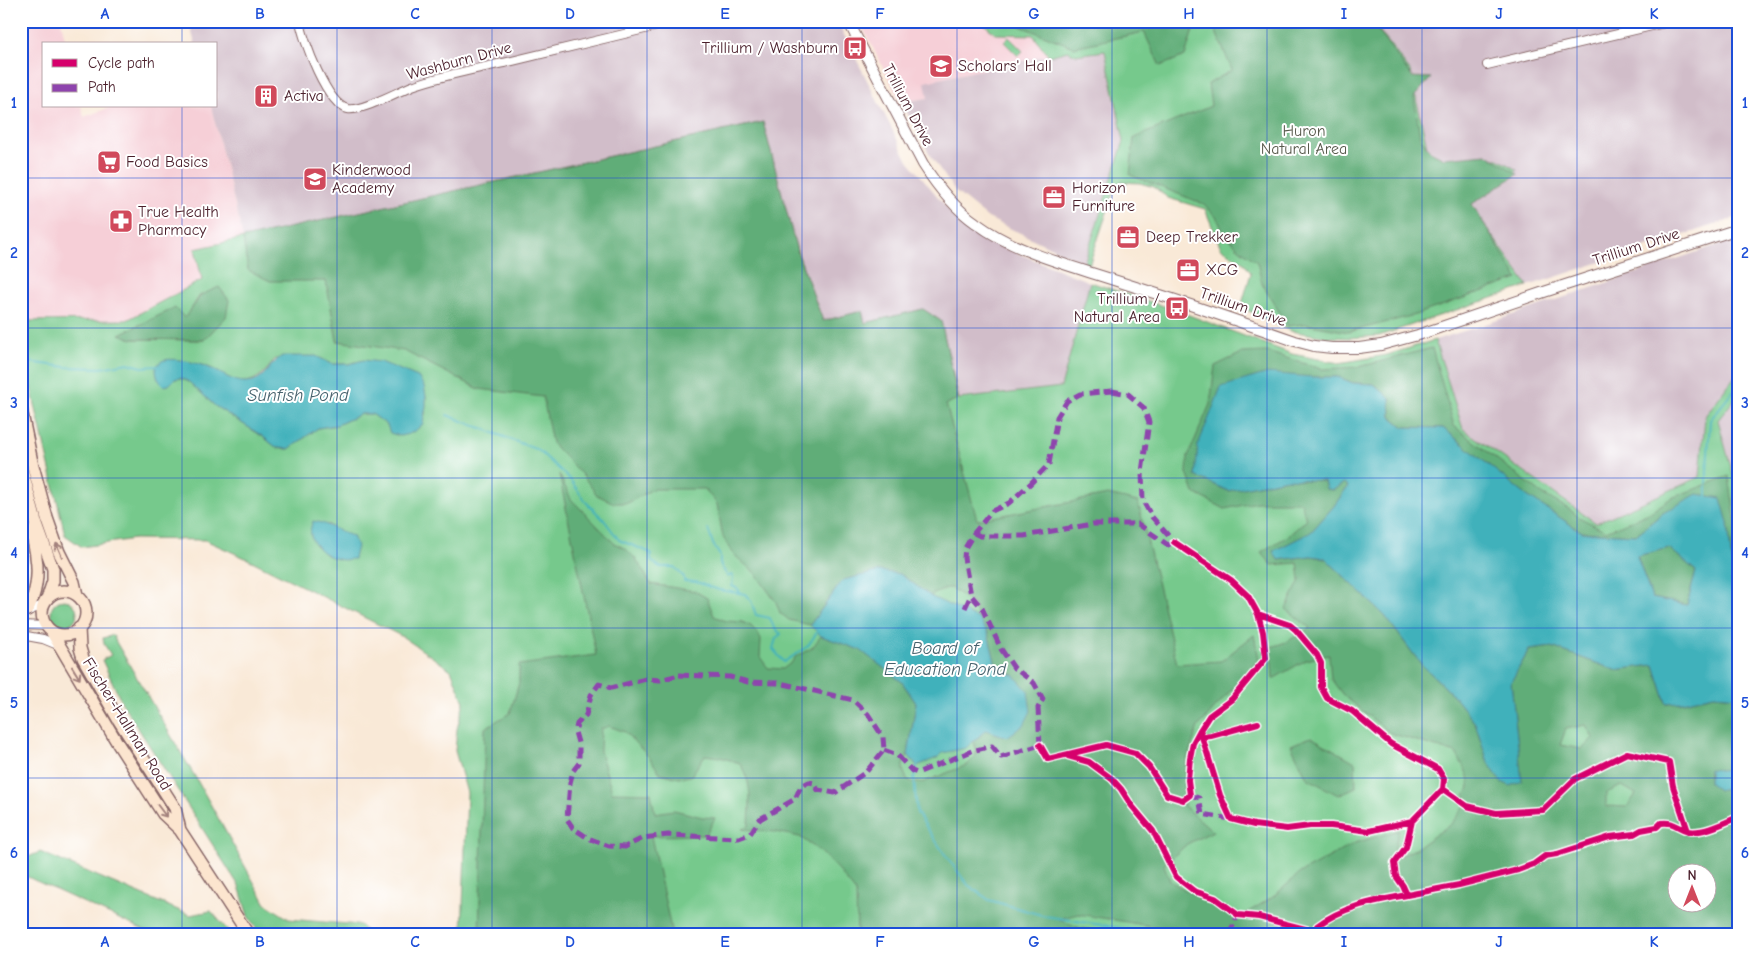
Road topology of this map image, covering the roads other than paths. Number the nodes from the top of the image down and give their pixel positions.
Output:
1 (300, 21) edge
2 (678, 21) edge
3 (848, 21) edge
4 (1673, 21) edge
5 (1487, 65) dead end
6 (1738, 229) edge
7 (21, 409) edge
8 (21, 465) edge
9 (36, 522) junction
10 (77, 595) junction
11 (45, 601) junction
12 (24, 612) edge
13 (21, 625) edge
14 (48, 628) junction
15 (79, 628) junction
16 (21, 635) edge
17 (60, 646) junction
18 (180, 830) junction
19 (248, 934) edge

1 - 2 street, Washburn Drive
3 - 6 street, Trillium Drive
4 - 5 street
10 -> 7 main road
8 - 9 main road
9 - 11 main road
9 - 12 main road
10 - 11 main road
10 - 15 main road
11 - 12 street
11 - 14 main road
13 - 14 street
14 - 15 main road
14 - 17 main road, Fischer-Hallman Road
15 - 18 main road, Fischer-Hallman Road
16 - 17 street
17 -> 18 main road, Fischer-Hallman Road
18 - 19 main road, Fischer-Hallman Road

